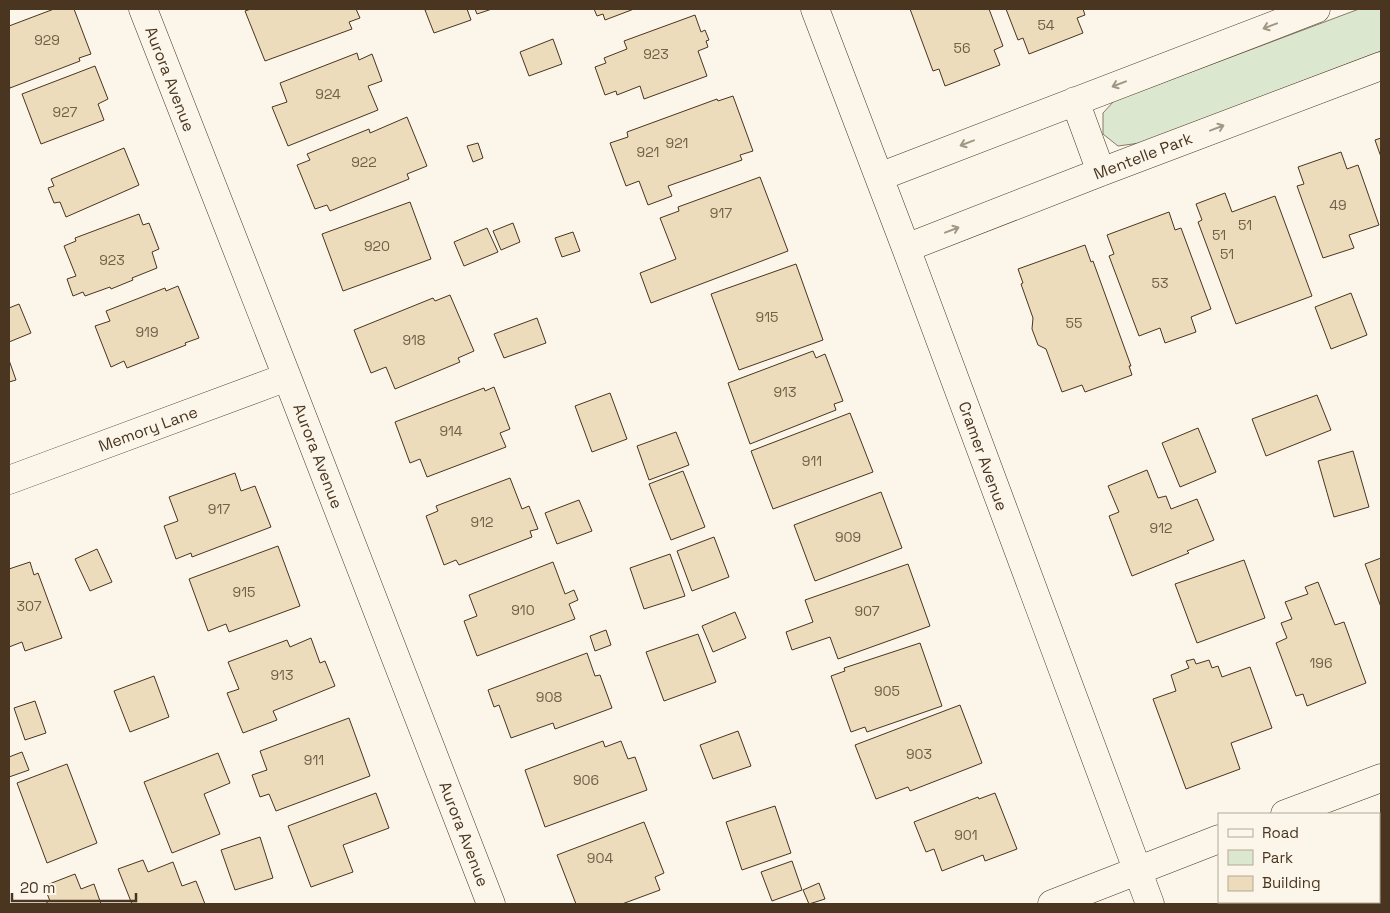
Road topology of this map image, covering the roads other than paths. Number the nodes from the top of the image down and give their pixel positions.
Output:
1 (142, 9) edge
2 (815, 9) edge
3 (1316, 9) edge
4 (1381, 66) edge
5 (1075, 101) junction
6 (1101, 172) junction
7 (879, 178) junction
8 (906, 248) junction
9 (287, 377) junction
10 (9, 480) edge
11 (1381, 778) edge
12 (1288, 813) edge
13 (1218, 840) edge
14 (1138, 870) junction
15 (485, 903) edge
16 (1052, 904) edge
17 (1150, 904) edge

1 - 9 street, Aurora Avenue
2 - 7 street, Cramer Avenue
3 -> 5 street
6 -> 4 street, Mentelle Park
5 - 6 street
5 -> 7 street
8 -> 6 street, Mentelle Park
7 - 8 street, Cramer Avenue
8 - 14 street, Cramer Avenue
9 - 10 street, Memory Lane
9 - 15 street, Aurora Avenue
11 - 12 street
13 - 14 street
14 - 16 street
14 - 17 street, Cramer Avenue

